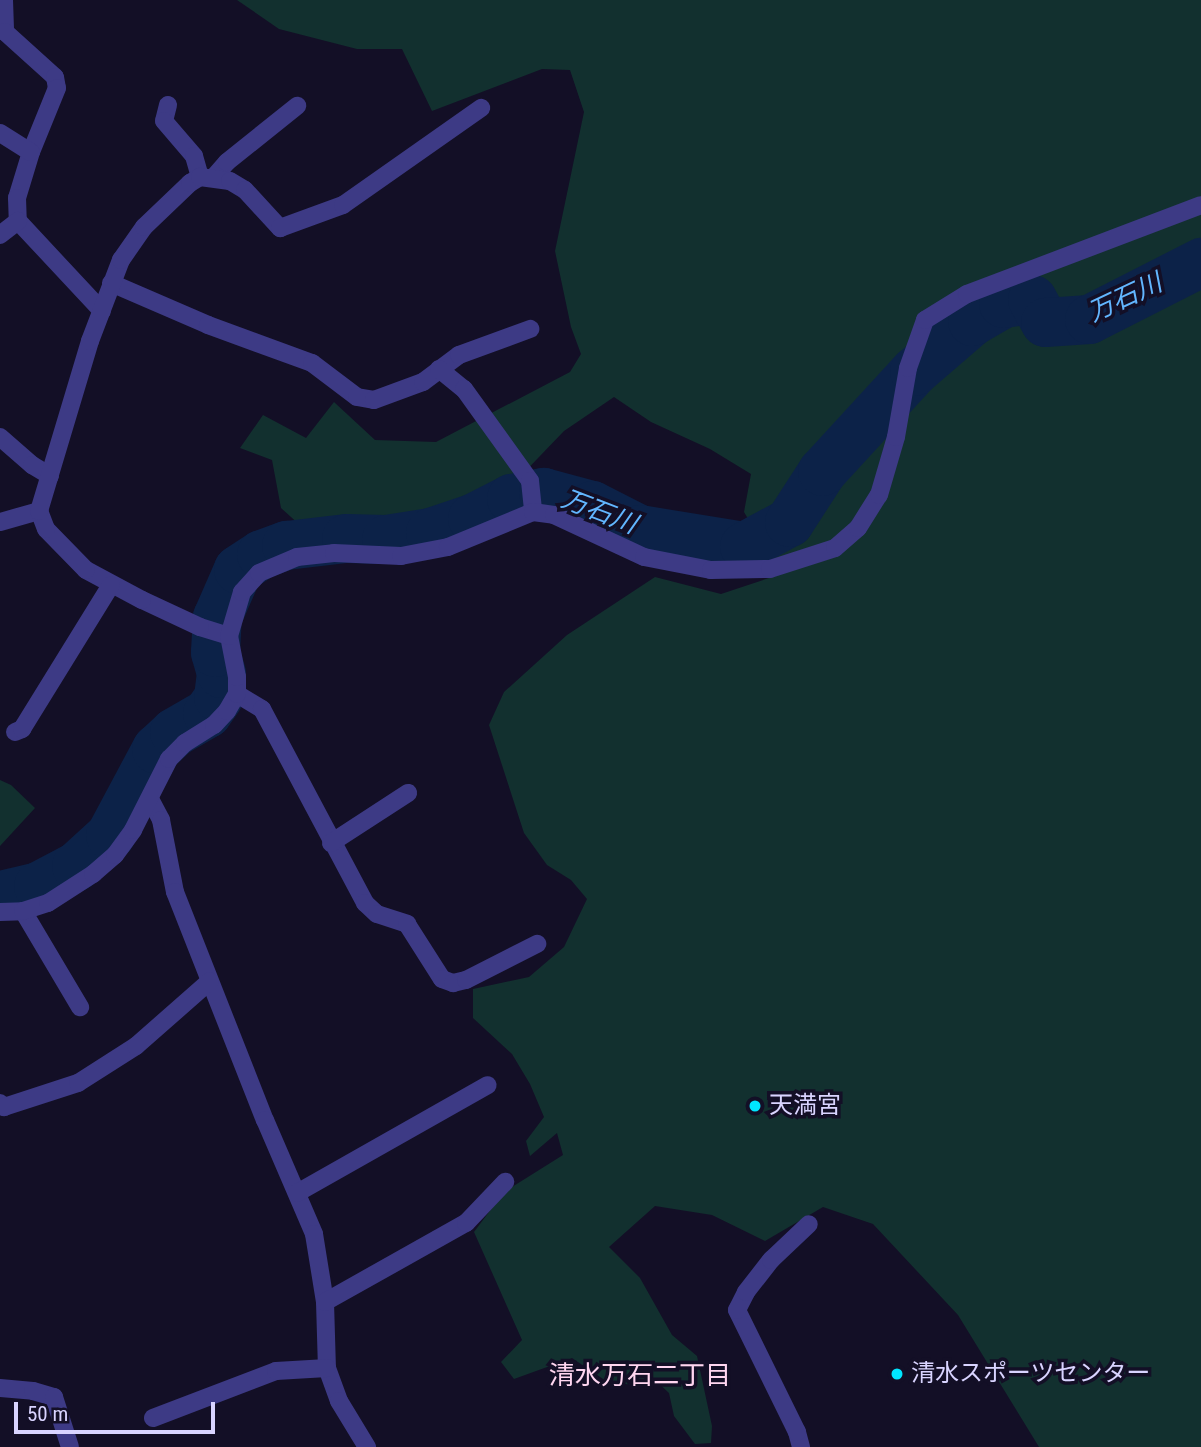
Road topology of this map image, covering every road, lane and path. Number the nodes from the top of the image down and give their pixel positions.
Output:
1 (4, 0) edge
2 (168, 105) dead end
3 (297, 106) dead end
4 (481, 108) dead end
5 (0, 133) edge
6 (31, 152) junction
7 (207, 177) junction
8 (1201, 205) edge
9 (18, 221) junction
10 (0, 235) edge
11 (111, 283) junction
12 (102, 311) junction
13 (530, 329) dead end
14 (439, 369) junction
15 (0, 437) edge
16 (50, 476) junction
17 (532, 509) junction
18 (39, 511) junction
19 (0, 522) edge
20 (111, 585) junction
21 (225, 636) junction
22 (237, 694) junction
23 (15, 732) dead end
24 (408, 793) dead end
25 (149, 799) junction
26 (331, 843) junction
27 (23, 911) junction
28 (0, 912) edge
29 (537, 944) dead end
30 (210, 981) junction
31 (80, 1007) dead end
32 (488, 1085) dead end
33 (1, 1107) edge
34 (505, 1182) dead end
35 (297, 1193) junction
36 (809, 1224) dead end
37 (325, 1302) junction
38 (327, 1368) junction
39 (0, 1388) edge
40 (153, 1418) dead end
41 (70, 1447) edge
42 (368, 1447) edge
43 (801, 1447) edge

1 - 6 street
2 - 7 street
3 - 7 street
4 - 7 street
5 - 6 street
6 - 9 street
7 - 11 street
8 - 17 street
9 - 10 street
9 - 12 street
11 - 12 street
11 - 14 street
12 - 16 street
13 - 14 street
14 - 17 street
15 - 16 street
16 - 18 street
17 - 21 street
18 - 19 street
18 - 20 street
20 - 21 street
20 - 23 street
21 - 22 street
22 - 25 street
22 - 26 street
24 - 26 street
25 - 27 street
25 - 30 street
26 - 29 street
27 - 28 street
27 - 31 street
30 - 33 street
30 - 35 street
32 - 35 street
34 - 37 street
35 - 37 street
36 - 43 street
37 - 38 street
38 - 40 street
38 - 42 street
39 - 41 street

